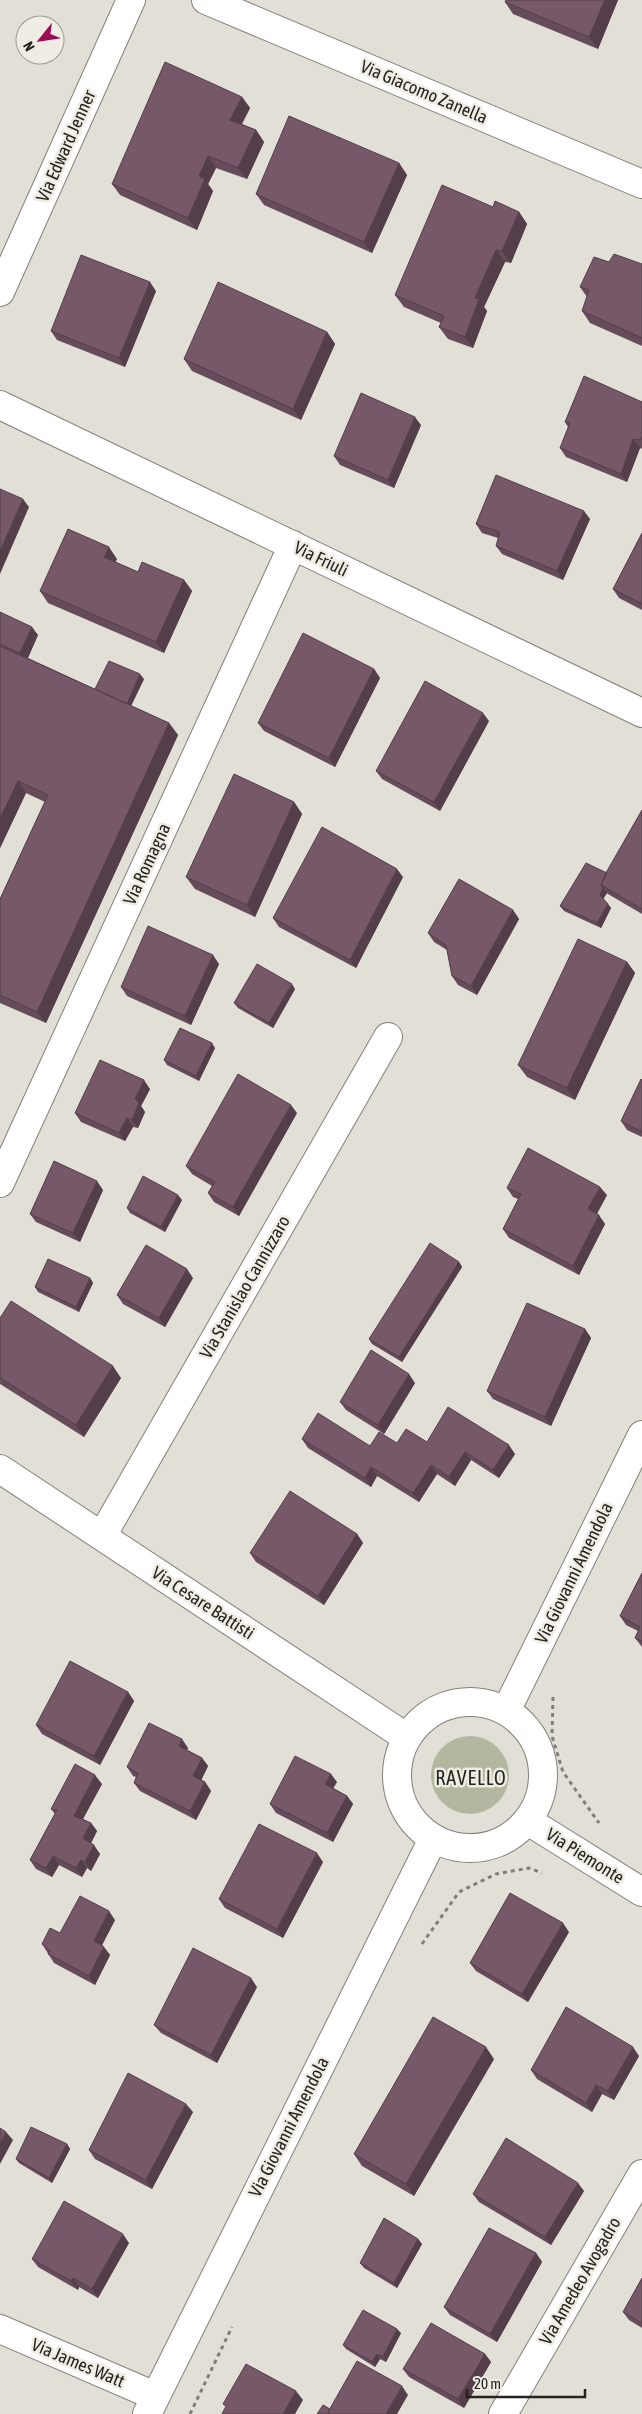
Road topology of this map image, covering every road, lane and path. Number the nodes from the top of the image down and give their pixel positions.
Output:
1 (131, 0) edge
2 (217, 2) edge
3 (642, 184) edge
4 (0, 292) edge
5 (0, 405) edge
6 (293, 545) junction
7 (642, 713) edge
8 (388, 1037) dead end
9 (0, 1183) edge
10 (642, 1435) edge
11 (0, 1469) edge
12 (102, 1536) junction
13 (554, 1696) dead end
14 (506, 1711) junction
15 (406, 1737) junction
16 (528, 1821) junction
17 (433, 1839) junction
18 (587, 1857) junction
19 (546, 1874) dead end
20 (642, 1892) edge
21 (417, 1951) dead end
22 (642, 2174) edge
23 (234, 2324) dead end
24 (0, 2329) edge
25 (151, 2405) edge
26 (190, 2414) edge
27 (502, 2414) edge

1 - 4 street, Via Edward Jenner
2 - 3 street, Via Giacomo Zanella
5 - 6 street, Via Friuli
6 - 7 street, Via Friuli
6 - 9 street, Via Romagna
8 - 12 street, Via Stanislao Cannizzaro
10 - 14 street, Via Giovanni Amendola
11 - 12 street, Via Cesare Battisti
12 - 15 street, Via Cesare Battisti
13 - 18 path
14 - 15 street
14 - 16 street
15 - 17 street
16 - 17 street
16 - 18 street, Via Piemonte
17 - 25 street, Via Giovanni Amendola
18 - 20 street, Via Piemonte
19 - 21 path
22 - 27 street, Via Amedeo Avogadro
23 - 26 path
24 - 25 street, Via James Watt

